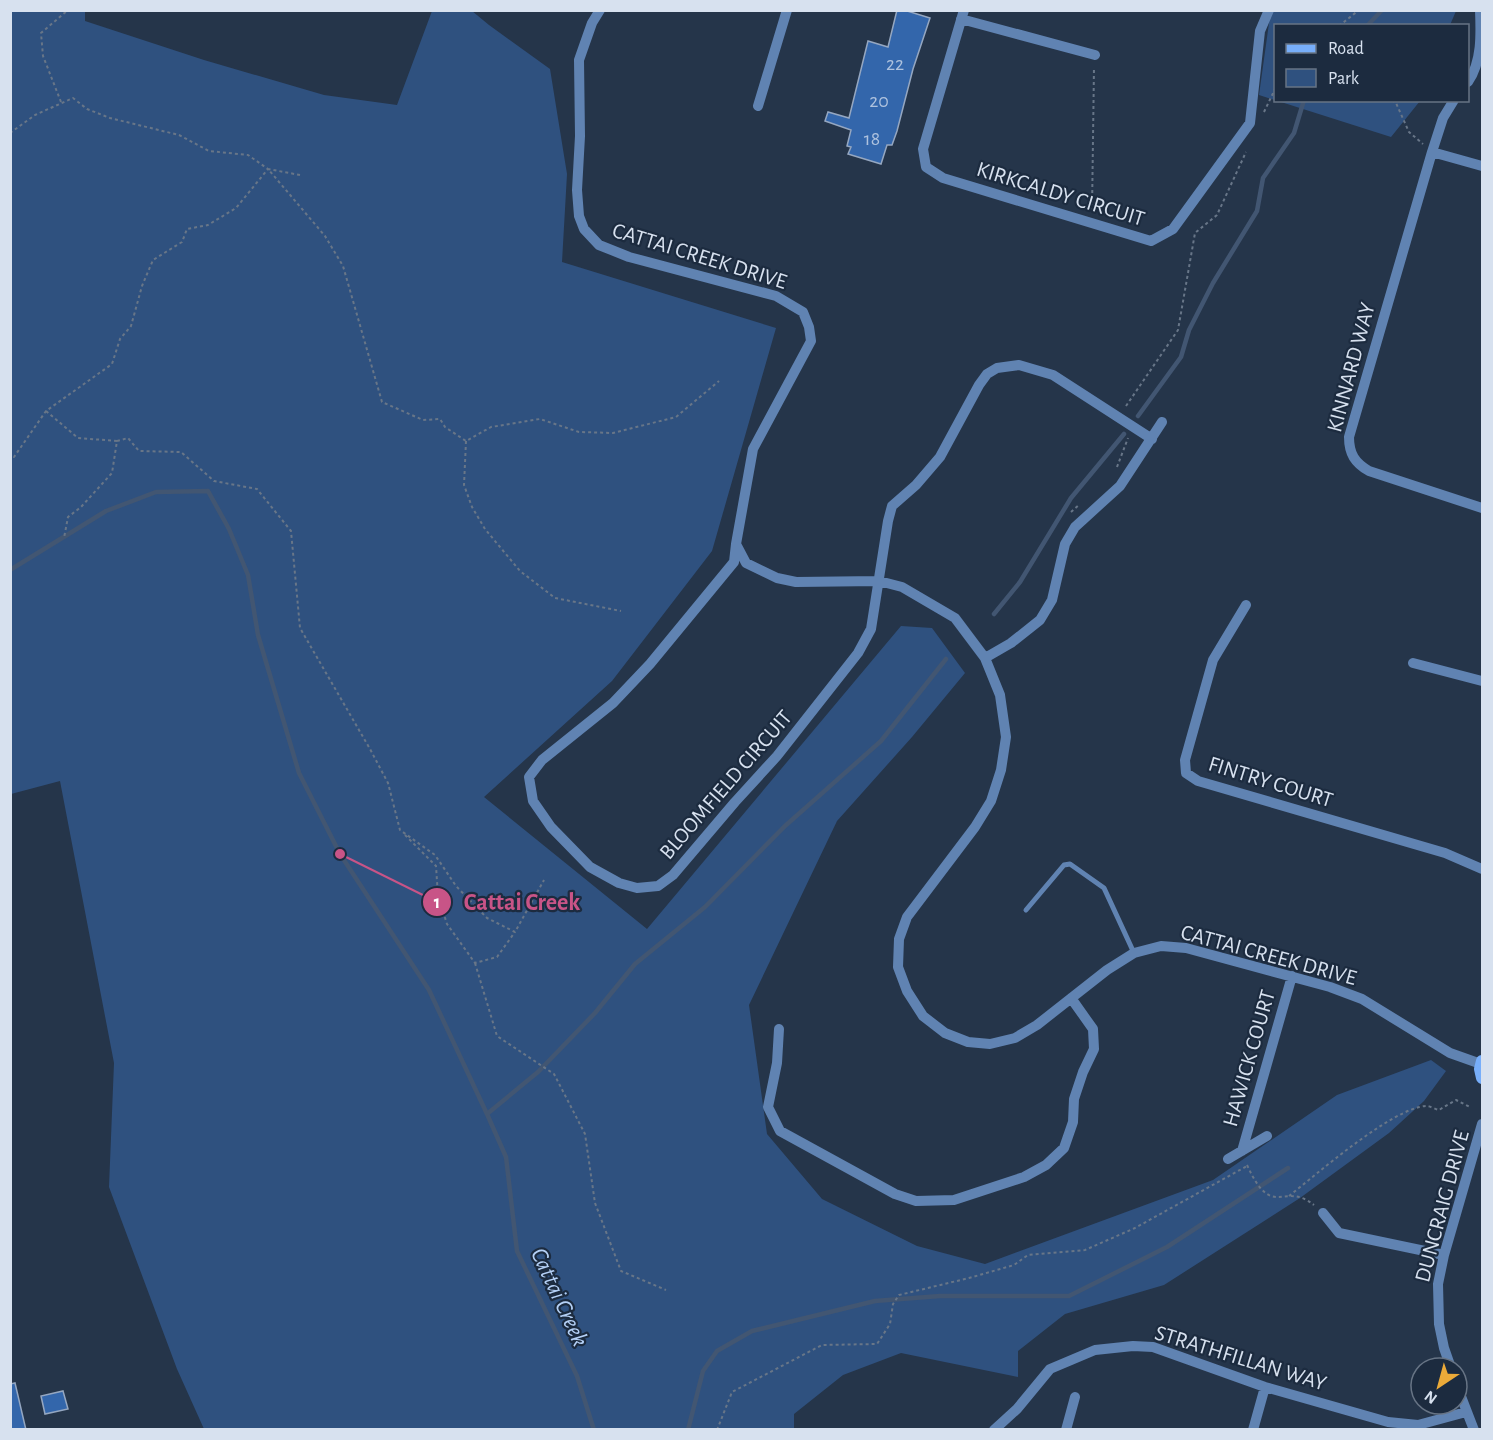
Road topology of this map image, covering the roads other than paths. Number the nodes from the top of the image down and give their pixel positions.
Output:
1 (600, 10) edge
2 (787, 10) edge
3 (1269, 10) edge
4 (1480, 10) edge
5 (962, 15) edge
6 (1095, 55) road end
7 (1469, 79) edge
8 (1453, 102) edge
9 (758, 106) dead end
10 (1432, 152) junction
11 (1482, 166) edge
12 (1162, 422) dead end
13 (1152, 439) junction
14 (1482, 508) edge
15 (736, 544) junction
16 (879, 581) junction
17 (1246, 605) dead end
18 (985, 658) junction
19 (1413, 663) dead end
20 (1482, 681) edge
21 (1482, 869) edge
22 (1026, 910) dead end
23 (1134, 953) junction
24 (1292, 976) junction
25 (1071, 998) junction
26 (779, 1029) dead end
27 (1482, 1062) edge
28 (1482, 1078) edge
29 (1482, 1124) edge
30 (1267, 1136) dead end
31 (1245, 1149) junction
32 (1228, 1159) dead end
33 (1323, 1213) road end
34 (1444, 1255) junction
35 (1447, 1356) edge
36 (1265, 1387) junction
37 (1075, 1397) dead end
38 (1451, 1416) edge
39 (1468, 1416) edge
40 (994, 1430) edge
41 (1066, 1430) edge
42 (1253, 1430) edge
43 (1474, 1430) edge

1 - 15 street, CATTAI CREEK DRIVE
2 - 9 street
3 - 5 street, KIRKCALDY CIRCUIT
4 - 7 street
5 - 6 street
8 - 10 street
10 - 11 street
10 - 14 street, KINNARD WAY
12 - 13 street
13 - 16 street
13 - 18 street
15 - 16 street, CATTAI CREEK DRIVE
15 - 16 street, BLOOMFIELD CIRCUIT
16 - 18 street, CATTAI CREEK DRIVE
17 - 21 street, FINTRY COURT
18 - 25 street, CATTAI CREEK DRIVE
19 - 20 street
22 - 23 lane
23 - 24 street, CATTAI CREEK DRIVE
23 - 25 street, CATTAI CREEK DRIVE
24 - 27 street, CATTAI CREEK DRIVE
24 - 31 street, HAWICK COURT
25 - 26 street
27 - 28 street
29 - 34 street, DUNCRAIG DRIVE
30 - 31 street, HAWICK COURT
31 - 32 street, HAWICK COURT
33 - 34 street
34 - 35 street, DUNCRAIG DRIVE
36 - 38 street, STRATHFILLAN WAY
36 - 40 street, STRATHFILLAN WAY
36 - 42 street
37 - 41 street
39 - 43 street

